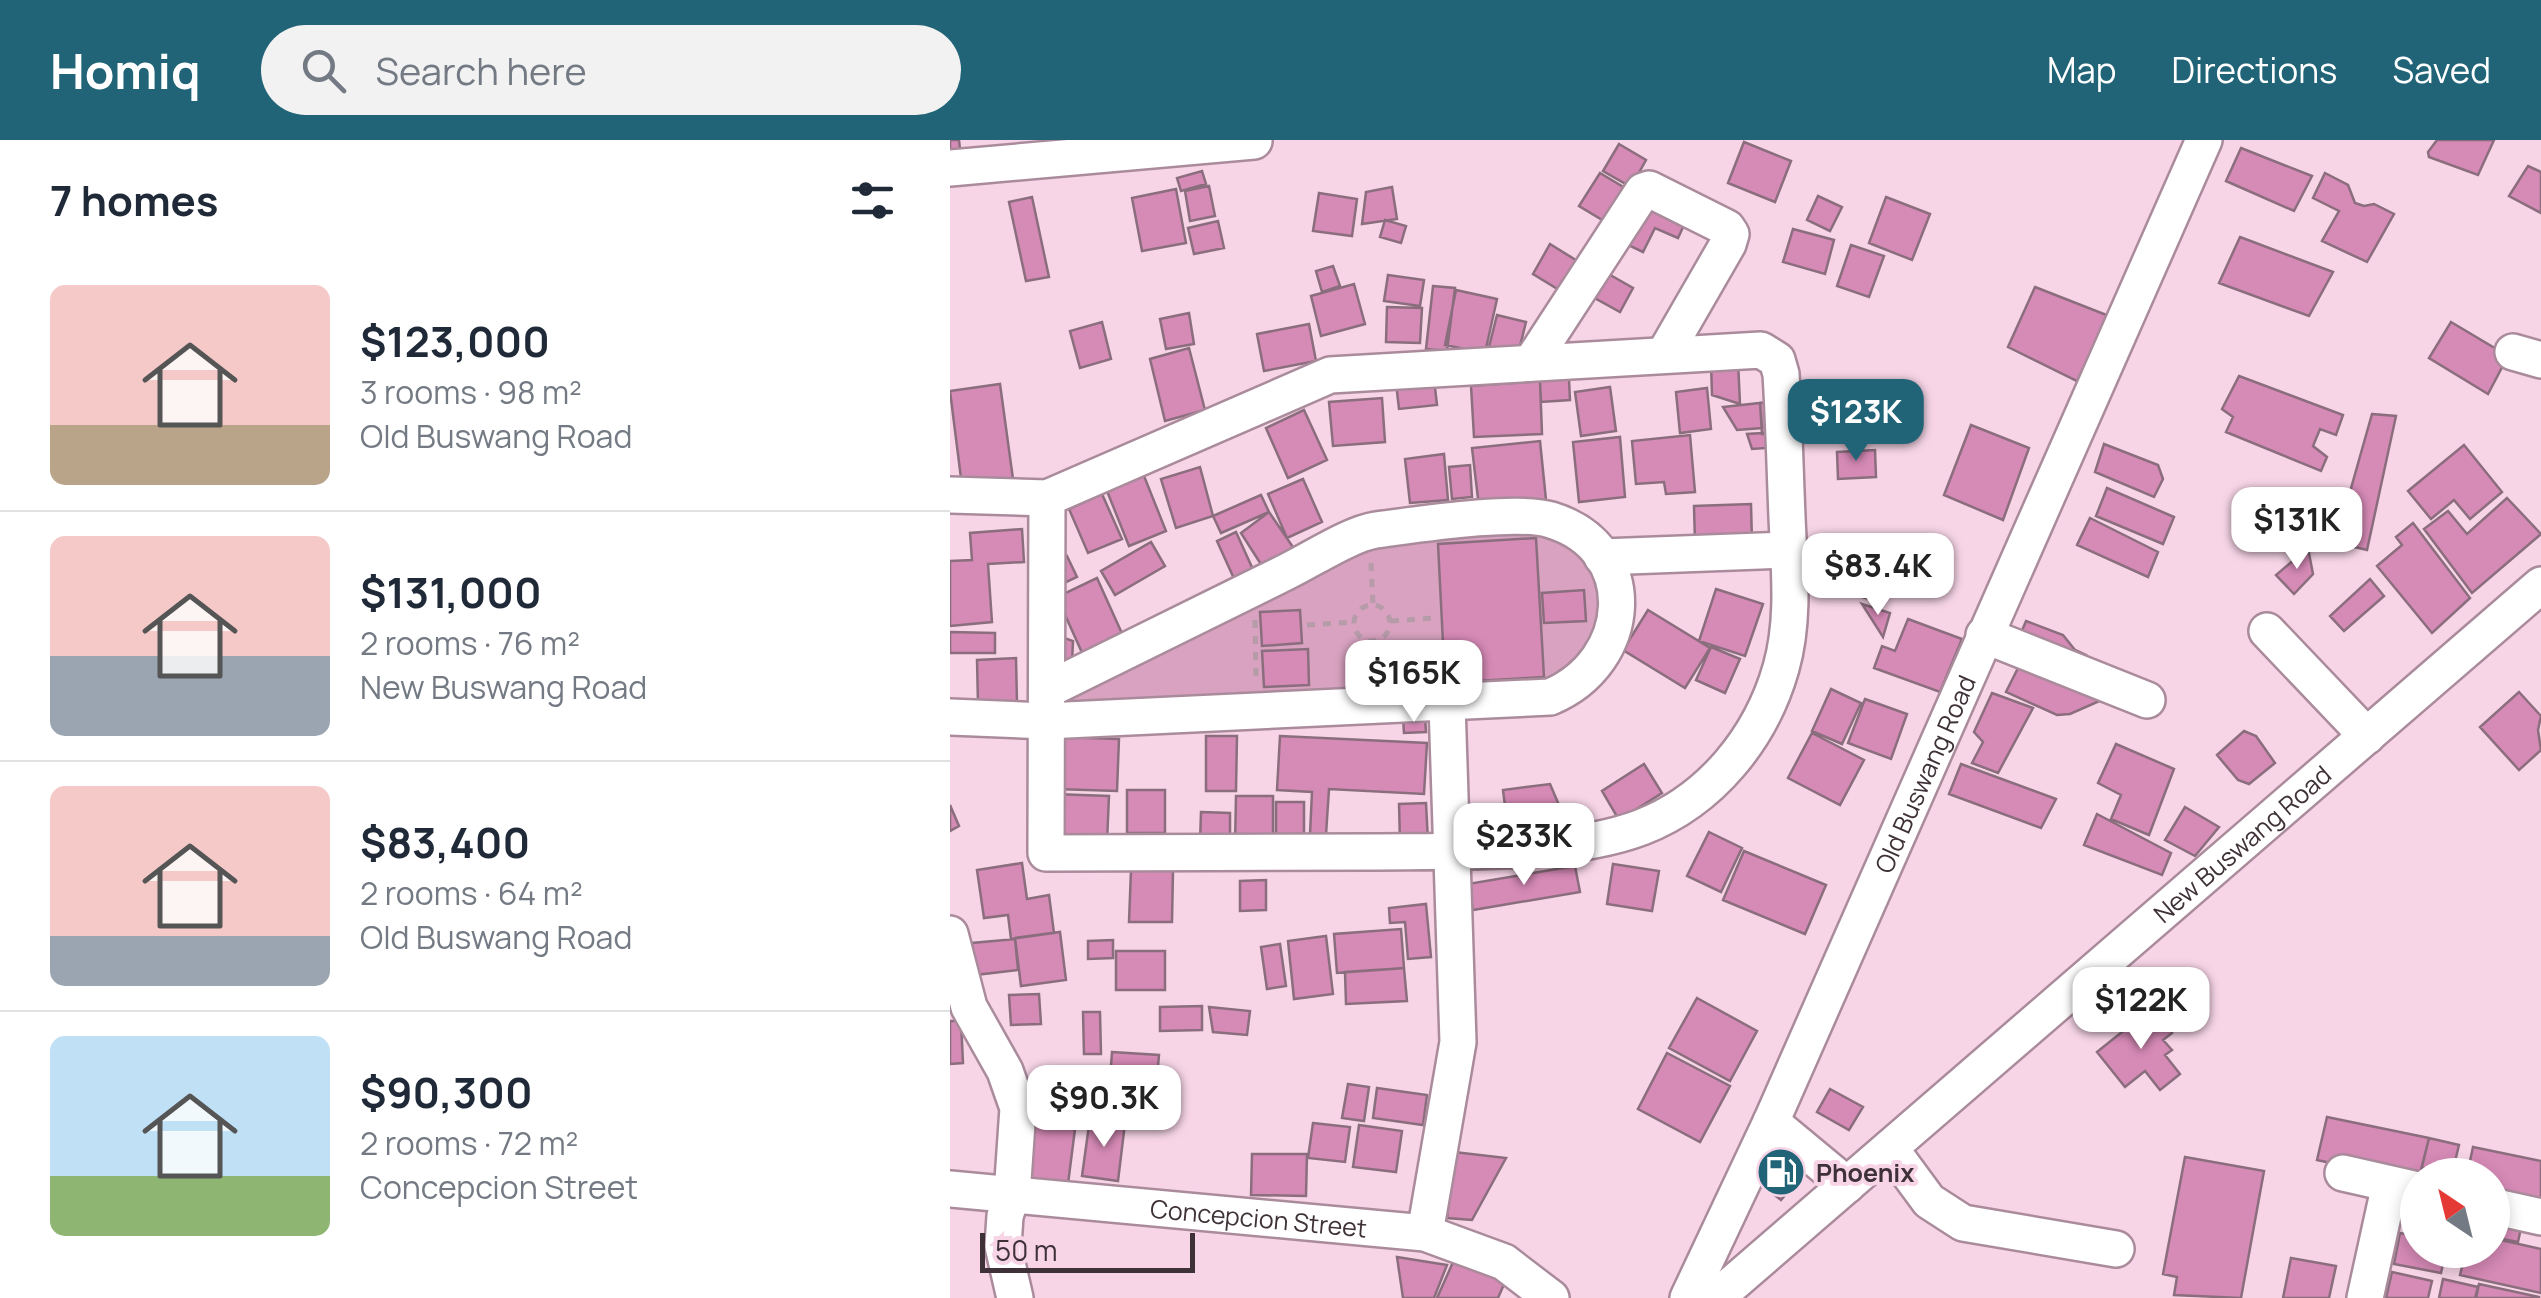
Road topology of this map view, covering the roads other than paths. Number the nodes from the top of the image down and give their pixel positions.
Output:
1 (2204, 140) edge
2 (1254, 141) edge
3 (950, 168) edge
4 (1664, 355) junction
5 (1531, 363) junction
6 (950, 495) edge
7 (1046, 498) junction
8 (1788, 550) junction
9 (1602, 557) junction
10 (2540, 594) edge
11 (2267, 630) dead end
12 (1984, 635) junction
13 (2147, 700) dead end
14 (1447, 704) junction
15 (1046, 706) junction
16 (950, 717) edge
17 (2367, 736) junction
18 (1451, 851) junction
19 (950, 934) edge
20 (960, 1007) edge
21 (1770, 1122) junction
22 (1890, 1148) junction
23 (2344, 1173) dead end
24 (1847, 1184) junction
25 (2400, 1186) edge
26 (950, 1189) edge
27 (1012, 1195) junction
28 (2400, 1198) edge
29 (2510, 1210) edge
30 (2541, 1217) edge
31 (1425, 1233) junction
32 (2116, 1249) dead end
33 (1015, 1298) edge
34 (1551, 1298) edge
35 (1688, 1298) edge
36 (1716, 1298) edge
37 (2365, 1298) edge

1 - 12 street, Old Buswang Road
2 - 3 street
4 - 5 street
4 - 5 street
4 - 8 street
5 - 7 street
6 - 7 street
7 - 15 street
8 - 9 street
8 - 18 street
9 - 14 street
9 - 15 street
10 - 17 street, New Buswang Road
11 - 17 street
12 - 13 street
12 - 21 street, Old Buswang Road
14 - 15 street
14 - 18 street
15 - 16 street
15 - 18 street
17 - 22 street, New Buswang Road
18 - 31 street
19 - 20 street
20 - 27 street
21 - 24 street
21 - 35 street, Old Buswang Road
22 - 24 street, New Buswang Road
22 - 32 street
23 - 25 street
24 - 36 street, New Buswang Road
26 - 27 street, Concepcion Street
27 - 31 street, Concepcion Street
27 - 33 street
28 - 37 street
29 - 30 street
31 - 34 street, Concepcion Street

